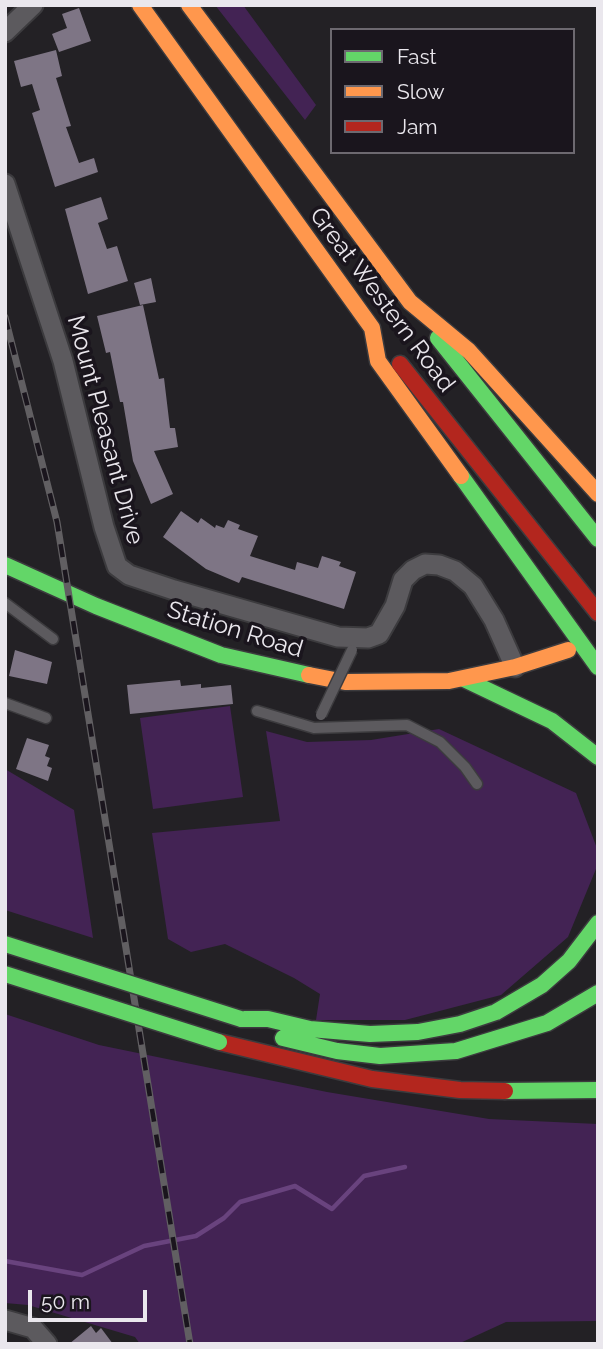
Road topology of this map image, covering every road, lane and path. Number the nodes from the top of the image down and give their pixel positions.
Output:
1 (33, 5) edge
2 (140, 5) edge
3 (189, 5) edge
4 (5, 32) edge
5 (5, 184) edge
6 (410, 302) junction
7 (372, 328) junction
8 (598, 494) edge
9 (598, 539) edge
10 (5, 565) edge
11 (5, 603) edge
12 (598, 613) edge
13 (53, 639) dead end
14 (355, 644) junction
15 (568, 650) dead end
16 (535, 662) junction
17 (515, 667) junction
18 (598, 667) edge
19 (464, 679) junction
20 (529, 696) junction
21 (5, 703) edge
22 (257, 711) dead end
23 (46, 718) dead end
24 (314, 727) junction
25 (598, 757) edge
26 (477, 784) dead end
27 (598, 923) edge
28 (5, 944) edge
29 (5, 974) edge
30 (598, 992) edge
31 (241, 1019) junction
32 (219, 1042) junction
33 (598, 1090) edge
34 (585, 1107) dead end
35 (5, 1320) edge
36 (47, 1344) edge

1 - 4 street
2 - 7 main road, Great Western Road
3 - 6 main road, Great Western Road
5 - 14 street, Mount Pleasant Drive
6 - 8 main road
6 - 9 main road, Great Western Road
7 - 12 main road, Great Western Road
7 - 18 main road
10 - 19 main road, Station Road
11 - 13 lane
14 - 17 street
14 - 24 lane, bridge
15 - 16 main road, Station Road
16 - 17 main road, Station Road
16 - 20 main road
17 - 19 main road, Station Road
19 - 20 main road
20 - 25 main road
21 - 23 lane
22 - 24 lane
24 - 26 lane
27 - 31 main road
28 - 31 main road, bridge
29 - 32 main road, bridge
30 - 31 main road
32 - 33 main road
32 - 34 main road
35 - 36 street

